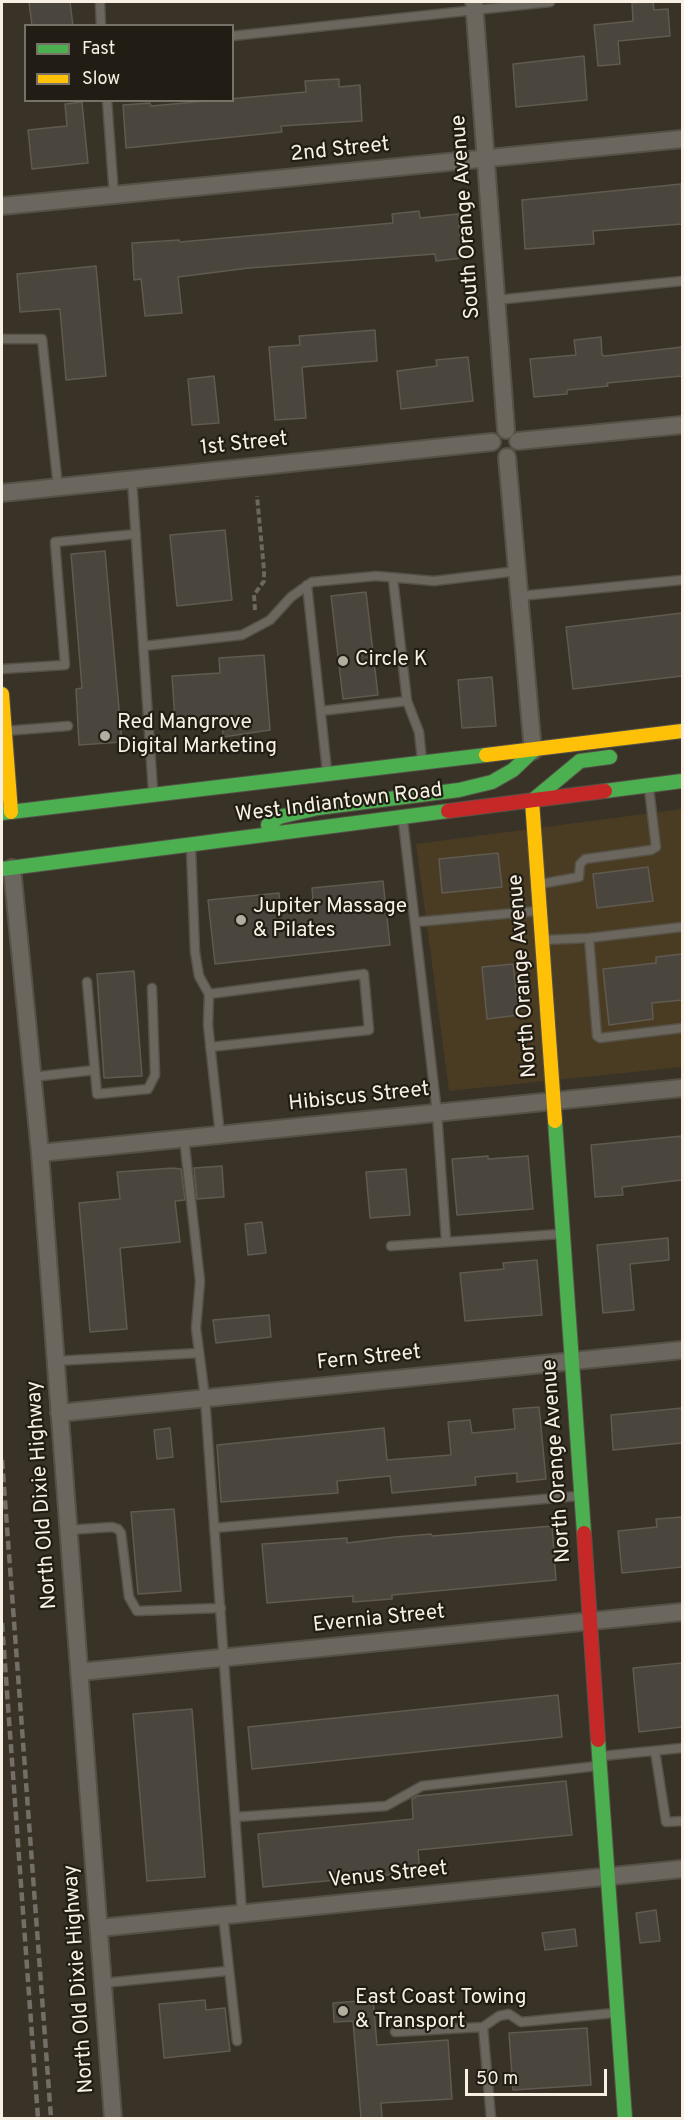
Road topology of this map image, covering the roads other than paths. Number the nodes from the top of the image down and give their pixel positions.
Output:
1 (99, 2) edge
2 (550, 2) edge
3 (474, 5) edge
4 (101, 24) edge
5 (234, 36) edge
6 (107, 102) edge
7 (682, 139) edge
8 (486, 159) junction
9 (114, 196) junction
10 (2, 206) edge
11 (682, 281) edge
12 (496, 300) junction
13 (2, 339) edge
14 (682, 425) edge
15 (512, 436) junction
16 (492, 442) junction
17 (507, 457) junction
18 (132, 480) junction
19 (58, 487) junction
20 (2, 493) edge
21 (136, 534) junction
22 (518, 571) junction
23 (393, 579) junction
24 (682, 580) edge
25 (307, 585) junction
26 (520, 596) junction
27 (144, 646) junction
28 (2, 669) edge
29 (2, 694) edge
30 (407, 701) junction
31 (321, 711) junction
32 (68, 726) dead end
33 (4, 731) junction
34 (682, 731) edge
35 (533, 751) junction
36 (626, 755) dead end
37 (423, 764) junction
38 (327, 775) junction
39 (682, 781) edge
40 (649, 785) junction
41 (153, 795) junction
42 (532, 801) junction
43 (6, 812) edge
44 (403, 817) junction
45 (253, 837) junction
46 (190, 845) junction
47 (7, 869) edge
48 (538, 884) junction
49 (540, 910) junction
50 (416, 922) junction
51 (682, 927) edge
52 (590, 938) junction
53 (542, 940) junction
54 (87, 982) dead end
55 (152, 987) dead end
56 (210, 994) junction
57 (682, 1028) edge
58 (210, 1047) junction
59 (95, 1070) junction
60 (32, 1077) junction
61 (682, 1088) edge
62 (554, 1101) junction
63 (437, 1113) junction
64 (220, 1135) junction
65 (184, 1138) junction
66 (40, 1153) junction
67 (563, 1233) junction
68 (446, 1240) junction
69 (391, 1246) dead end
70 (682, 1350) edge
71 (199, 1353) junction
72 (572, 1361) junction
73 (55, 1362) junction
74 (205, 1398) junction
75 (59, 1413) junction
76 (582, 1496) junction
77 (213, 1528) junction
78 (68, 1530) junction
79 (221, 1608) junction
80 (682, 1612) edge
81 (591, 1621) junction
82 (225, 1658) junction
83 (79, 1672) junction
84 (682, 1748) edge
85 (656, 1751) junction
86 (600, 1761) junction
87 (236, 1817) junction
88 (682, 1821) edge
89 (682, 1869) edge
90 (608, 1876) junction
91 (242, 1913) junction
92 (223, 1915) junction
93 (99, 1928) junction
94 (227, 1971) junction
95 (103, 1983) junction
96 (618, 2013) junction
97 (483, 2027) junction
98 (395, 2032) dead end
99 (237, 2041) dead end
100 (113, 2118) edge
101 (491, 2118) edge
102 (625, 2118) edge

1 - 4 lane
2 - 3 lane
3 - 5 lane
3 - 8 street, South Orange Avenue
6 - 9 lane
7 - 8 street, 2nd Street
8 - 9 street, 2nd Street
8 - 12 street, South Orange Avenue
9 - 10 street, 2nd Street
11 - 12 lane
12 - 15 street, South Orange Avenue
13 - 19 lane
14 - 15 street
15 - 16 street
15 - 17 street
16 - 17 street
16 - 18 street, 1st Street
17 - 22 street
18 - 19 street, 1st Street
18 - 21 lane
19 - 20 street, 1st Street
21 - 27 lane
21 - 28 lane
22 - 23 lane
22 - 26 street
23 - 25 lane
23 - 30 lane
24 - 26 lane
25 - 27 lane
25 - 31 lane
26 - 35 street
27 - 41 lane
29 - 33 main road
30 - 31 lane
30 - 37 lane
31 - 38 lane
32 - 33 lane
33 - 43 main road
34 - 35 main road, West Indiantown Road
35 - 37 main road, West Indiantown Road
35 - 45 main road
36 - 42 main road
37 - 38 main road, West Indiantown Road
38 - 41 main road, West Indiantown Road
39 - 40 main road, West Indiantown Road
40 - 42 main road, West Indiantown Road
40 - 48 lane
41 - 43 main road, West Indiantown Road
42 - 44 main road, West Indiantown Road
42 - 48 main road, North Orange Avenue
44 - 45 main road, West Indiantown Road
44 - 50 lane
45 - 46 main road, West Indiantown Road
46 - 47 main road, West Indiantown Road
46 - 56 lane
47 - 60 street, North Old Dixie Highway
48 - 49 main road, North Orange Avenue
49 - 50 lane
49 - 53 main road, North Orange Avenue
50 - 63 lane
51 - 52 lane
52 - 53 lane
52 - 57 lane
53 - 62 main road, North Orange Avenue
54 - 59 lane
55 - 59 lane
56 - 58 lane
56 - 58 lane
58 - 64 lane
59 - 60 lane
60 - 66 street, North Old Dixie Highway
61 - 62 street, Hibiscus Street
62 - 63 street, Hibiscus Street
62 - 67 main road, North Orange Avenue
63 - 64 street, Hibiscus Street
63 - 68 lane
64 - 65 street, Hibiscus Street
65 - 66 street, Hibiscus Street
65 - 71 lane
66 - 73 street, North Old Dixie Highway
67 - 68 lane
67 - 72 main road, North Orange Avenue
68 - 69 lane
70 - 72 street, Fern Street
71 - 73 lane
71 - 74 lane
72 - 74 street, Fern Street
72 - 76 main road, North Orange Avenue
73 - 75 street, North Old Dixie Highway
74 - 75 street, Fern Street
74 - 77 lane
75 - 78 street, North Old Dixie Highway
76 - 77 lane
76 - 81 main road, North Orange Avenue
77 - 79 lane
78 - 79 lane
78 - 83 street, North Old Dixie Highway
79 - 82 lane
80 - 81 street, Evernia Street
81 - 82 street, Evernia Street
81 - 86 main road, North Orange Avenue
82 - 83 street, Evernia Street
82 - 87 lane
83 - 93 street, North Old Dixie Highway
84 - 85 lane
85 - 86 lane
85 - 88 lane
86 - 87 lane
86 - 90 main road, North Orange Avenue
87 - 91 lane
89 - 90 street, Venus Street
90 - 91 street, Venus Street
90 - 96 main road, North Orange Avenue
91 - 92 street, Venus Street
92 - 93 street, Venus Street
92 - 94 lane
93 - 95 street, North Old Dixie Highway
94 - 95 lane
94 - 99 lane
95 - 100 street, North Old Dixie Highway
96 - 97 lane
96 - 102 main road, North Orange Avenue
97 - 98 lane
97 - 101 lane

